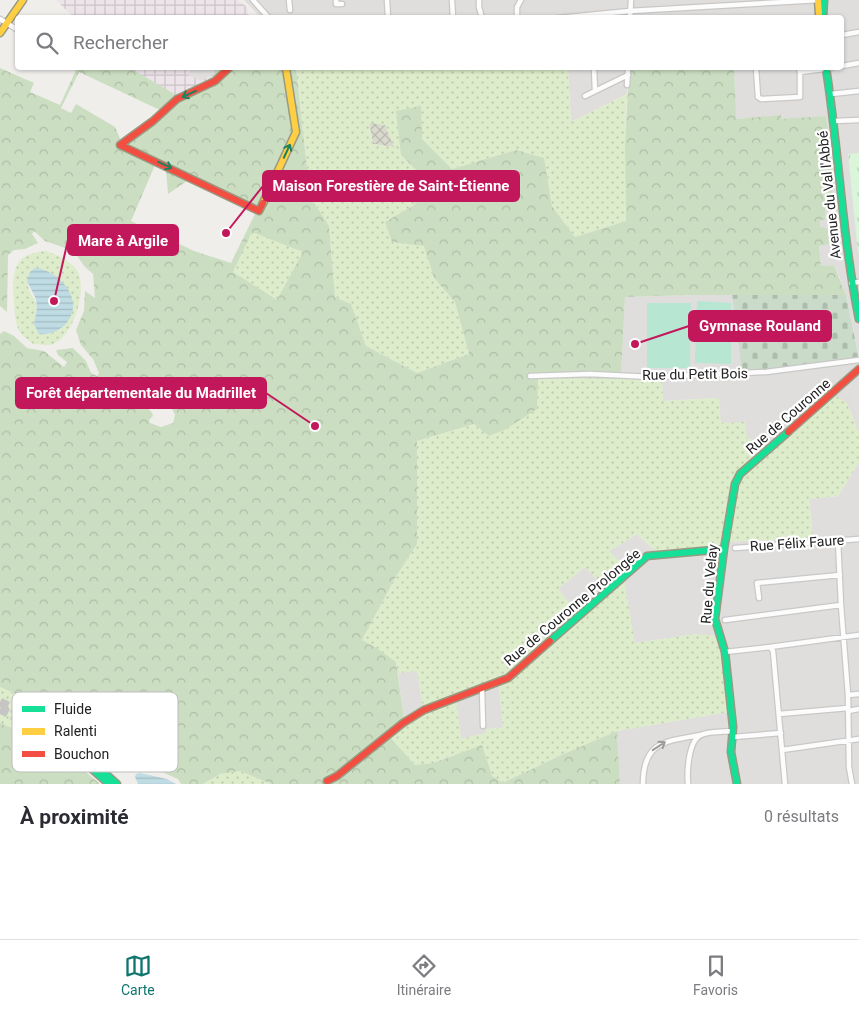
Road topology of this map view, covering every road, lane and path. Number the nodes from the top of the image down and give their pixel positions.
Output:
1 (23, 0) edge
2 (253, 0) edge
3 (289, 0) edge
4 (336, 0) edge
5 (388, 0) edge
6 (452, 0) edge
7 (479, 0) edge
8 (521, 0) edge
9 (631, 0) edge
10 (702, 0) edge
11 (818, 0) edge
12 (824, 0) edge
13 (802, 1) edge
14 (760, 2) edge
15 (342, 4) dead end
16 (703, 7) junction
17 (290, 10) dead end
18 (630, 12) junction
19 (266, 15) edge
20 (388, 15) edge
21 (453, 15) edge
22 (481, 15) edge
23 (517, 15) edge
24 (594, 15) edge
25 (820, 15) edge
26 (822, 15) edge
27 (3, 21) edge
28 (15, 28) edge
29 (859, 32) edge
30 (0, 33) edge
31 (844, 35) edge
32 (859, 63) edge
33 (844, 66) edge
34 (227, 70) edge
35 (286, 70) edge
36 (594, 70) edge
37 (628, 70) edge
38 (756, 70) edge
39 (800, 70) edge
40 (826, 70) edge
41 (628, 75) junction
42 (627, 85) dead end
43 (595, 91) junction
44 (859, 91) edge
45 (831, 94) junction
46 (585, 96) dead end
47 (859, 120) edge
48 (834, 122) junction
49 (859, 282) edge
50 (851, 283) junction
51 (858, 306) edge
52 (859, 319) edge
53 (859, 360) edge
54 (859, 369) edge
55 (530, 376) dead end
56 (856, 376) edge
57 (740, 474) joint
58 (859, 538) edge
59 (838, 540) junction
60 (734, 548) dead end
61 (724, 549) junction
62 (840, 575) junction
63 (759, 598) dead end
64 (841, 605) junction
65 (725, 620) dead end
66 (859, 635) edge
67 (843, 637) junction
68 (770, 647) junction
69 (726, 652) junction
70 (482, 689) junction
71 (859, 694) edge
72 (848, 695) junction
73 (848, 709) junction
74 (859, 709) edge
75 (779, 714) junction
76 (483, 726) dead end
77 (780, 733) junction
78 (733, 734) junction
79 (701, 735) junction
80 (859, 739) edge
81 (848, 740) junction
82 (782, 750) junction
83 (95, 772) edge
84 (104, 772) edge
85 (327, 781) dead end
86 (109, 784) edge
87 (117, 784) edge
88 (643, 784) edge
89 (688, 784) edge
90 (738, 784) edge
91 (785, 784) edge
92 (852, 784) edge

1 - 27 main road
2 - 19 street
3 - 17 street
4 - 15 street
5 - 20 street
6 - 21 street
7 - 22 street
8 - 23 street
9 - 18 street
10 - 16 street
11 - 12 street
11 - 13 street
11 - 25 main road
12 - 26 main road
13 - 14 street
14 - 16 street
16 - 18 street
18 - 24 street
27 - 28 street
27 - 30 main road
29 - 31 street
32 - 33 street
34 -> 35 main road
36 - 43 street
37 - 41 street
38 - 39 street
40 - 45 main road, Avenue du Val l'Abbé
41 - 42 street
41 - 43 street
43 - 46 street
44 - 45 street
45 - 48 main road, Avenue du Val l'Abbé
47 - 48 street
48 - 50 main road, Avenue du Val l'Abbé
49 - 50 street
50 - 51 main road, Avenue du Val l'Abbé
51 - 52 main road, Avenue du Val l'Abbé
53 - 55 street, Rue du Petit Bois
54 - 56 main road, Rue de Couronne
56 - 57 main road, Rue de Couronne
57 - 61 main road, Rue du Velay
58 - 59 street, Rue Félix Faure
59 - 60 street, Rue Félix Faure
59 - 62 street
61 - 69 main road, Rue du Velay
61 - 70 main road, Rue de Couronne Prolongée
62 - 63 street
62 - 64 street
64 - 65 street
64 - 67 street
66 - 67 street
67 - 68 street
67 - 72 street
68 - 69 street
68 - 75 street
69 - 78 main road, Rue du Velay
70 - 76 street
70 - 85 main road, Rue de Couronne Prolongée
71 - 72 street
72 - 73 street
73 - 74 street
73 - 75 street
73 - 81 street
75 - 77 street
77 - 78 street
77 - 82 street
78 - 79 street
78 - 90 main road, Rue du Velay
88 -> 79 street
79 - 89 street
80 - 81 street
81 - 82 street
81 - 92 street
82 - 91 street
83 - 86 main road
84 - 87 main road

